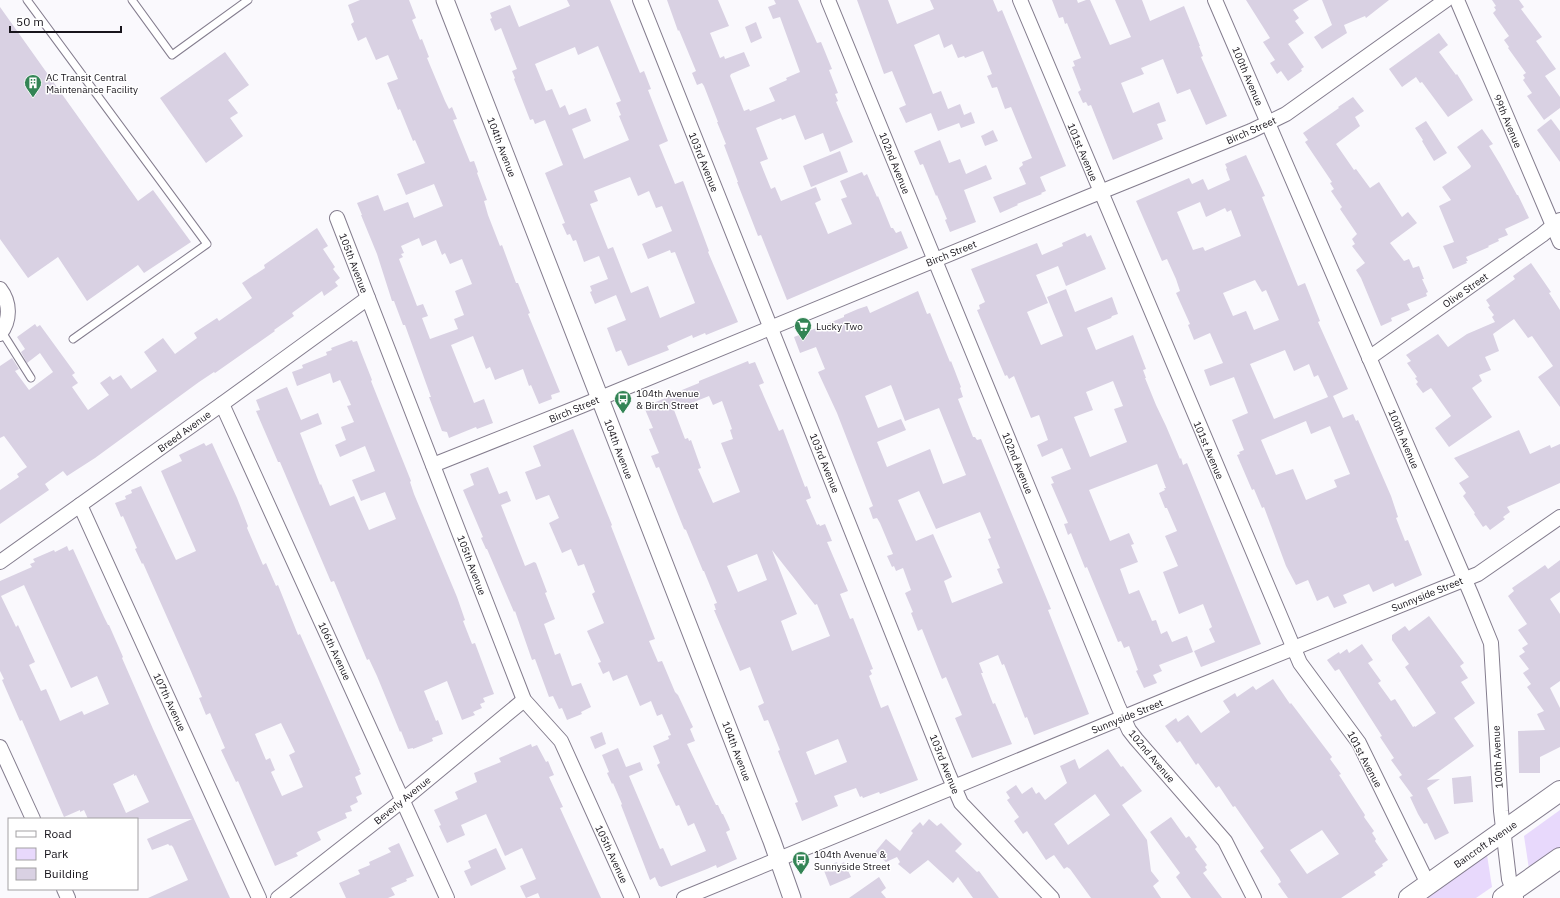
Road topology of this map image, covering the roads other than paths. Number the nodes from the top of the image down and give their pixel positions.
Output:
1 (27, 0) edge
2 (132, 0) edge
3 (248, 0) edge
4 (445, 0) edge
5 (640, 0) edge
6 (828, 0) edge
7 (1020, 0) edge
8 (1215, 0) edge
9 (1446, 0) edge
10 (1457, 0) edge
11 (1268, 123) junction
12 (1100, 192) junction
13 (337, 218) dead end
14 (1557, 223) edge
15 (1560, 242) edge
16 (935, 260) junction
17 (0, 289) edge
18 (368, 298) junction
19 (770, 327) junction
20 (1, 333) edge
21 (73, 339) dead end
22 (1369, 358) junction
23 (31, 378) dead end
24 (600, 398) junction
25 (222, 404) junction
26 (433, 465) junction
27 (80, 506) junction
28 (1560, 517) edge
29 (0, 562) edge
30 (1465, 579) junction
31 (1293, 648) junction
32 (524, 700) junction
33 (1124, 718) junction
34 (0, 747) edge
35 (954, 788) junction
36 (1560, 791) edge
37 (403, 800) junction
38 (33, 818) edge
39 (1503, 832) junction
40 (1560, 858) edge
41 (779, 860) junction
42 (1428, 884) junction
43 (1510, 896) edge
44 (259, 898) edge
45 (278, 898) edge
46 (447, 898) edge
47 (632, 898) edge
48 (684, 898) edge
49 (792, 898) edge
50 (1052, 898) edge
51 (1254, 898) edge
52 (1409, 898) edge

1 - 21 lane
2 - 3 lane
4 - 24 street, 104th Avenue
5 - 19 street, 103rd Avenue
6 - 16 street, 102nd Avenue
7 - 12 street, 101st Avenue
8 - 11 street, 100th Avenue
9 - 11 street, Birch Street
10 - 14 street, 99th Avenue
11 - 12 street, Birch Street
11 - 22 street, 100th Avenue
12 - 16 street, Birch Street
12 - 31 street, 101st Avenue
13 - 18 street, 105th Avenue
14 - 15 street, 99th Avenue
14 - 22 street, Olive Street
16 - 19 street, Birch Street
16 - 33 street, 102nd Avenue
17 - 20 street
18 - 25 street, Breed Avenue
18 - 26 street, 105th Avenue
19 - 24 street, Birch Street
19 - 35 street, 103rd Avenue
20 - 23 lane
22 - 30 street, 100th Avenue
24 - 26 street, Birch Street
24 - 41 street, 104th Avenue
25 - 27 street, Breed Avenue
25 - 37 street, 106th Avenue
26 - 32 street, 105th Avenue
27 - 29 street, Breed Avenue
27 - 44 street, 107th Avenue
28 - 30 street, Sunnyside Street
30 - 31 street, Sunnyside Street
30 - 39 street, 100th Avenue
31 - 33 street, Sunnyside Street
31 - 42 street, 101st Avenue
32 - 37 street, Beverly Avenue
32 - 47 street, 105th Avenue
33 - 35 street, Sunnyside Street
33 - 51 street, 102nd Avenue
34 - 38 street
35 - 41 street, Sunnyside Street
35 - 50 street, 103rd Avenue
36 - 39 main road, Bancroft Avenue
37 - 45 street, Beverly Avenue
37 - 46 street, 106th Avenue
39 - 42 main road, Bancroft Avenue
39 - 43 street, 100th Avenue
40 - 43 main road
41 - 48 street, Sunnyside Street
41 - 49 street, 104th Avenue
42 - 52 main road, Bancroft Avenue

